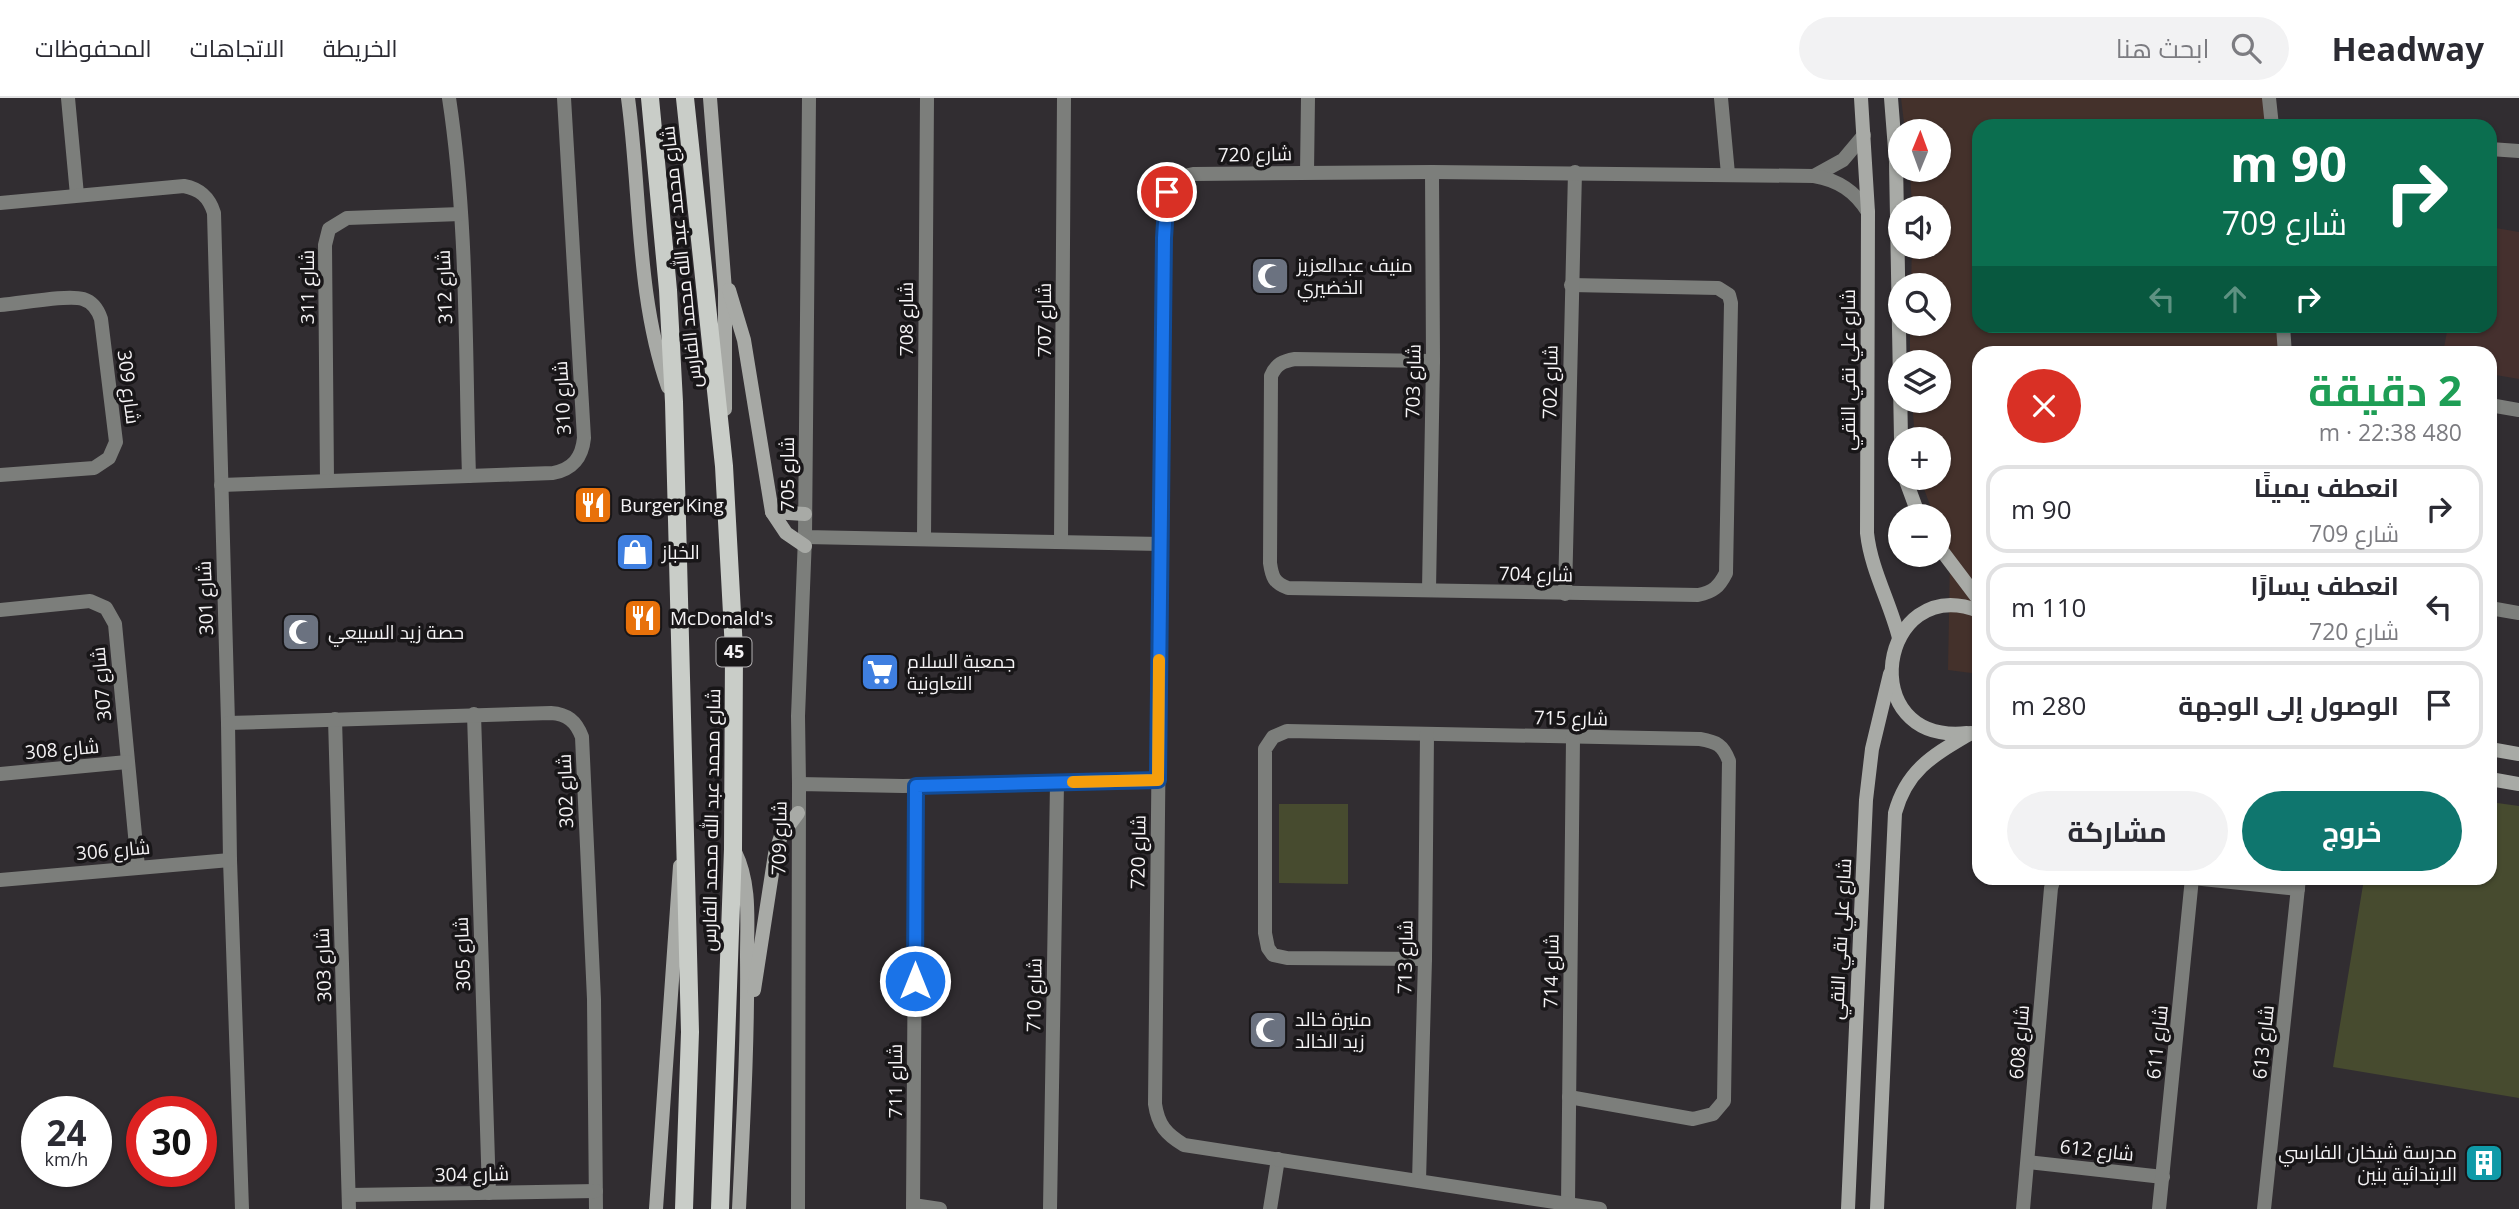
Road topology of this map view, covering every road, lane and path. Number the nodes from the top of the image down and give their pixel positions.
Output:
1 (68, 98) edge
2 (449, 98) edge
3 (564, 98) edge
4 (628, 98) edge
5 (650, 98) edge
6 (685, 98) edge
7 (710, 98) edge
8 (809, 98) edge
9 (927, 98) edge
10 (1065, 98) edge
11 (1308, 98) edge
12 (1721, 98) edge
13 (1861, 98) edge
14 (1892, 98) edge
15 (2269, 98) edge
16 (2271, 119) edge
17 (1864, 135) junction
18 (2497, 149) edge
19 (2519, 151) edge
20 (1307, 172) junction
21 (1432, 172) junction
22 (1574, 172) junction
23 (1728, 174) junction
24 (1814, 176) junction
25 (77, 195) junction
26 (0, 203) edge
27 (1868, 212) junction
28 (461, 214) junction
29 (725, 276) junction
30 (1571, 285) junction
31 (0, 305) edge
32 (1433, 361) junction
33 (674, 402) junction
34 (2497, 406) edge
35 (2519, 410) edge
36 (1901, 427) edge
37 (724, 466) junction
38 (0, 475) edge
39 (469, 476) junction
40 (327, 481) junction
41 (221, 485) junction
42 (772, 512) junction
43 (806, 513) junction
44 (924, 540) junction
45 (805, 542) junction
46 (1061, 542) junction
47 (1161, 544) junction
48 (1951, 563) edge
49 (1429, 590) junction
50 (1972, 591) edge
51 (1565, 594) junction
52 (1972, 608) edge
53 (2497, 609) edge
54 (0, 610) edge
55 (2519, 613) edge
56 (1899, 638) junction
57 (1890, 674) junction
58 (474, 715) junction
59 (335, 719) junction
60 (228, 723) junction
61 (1972, 732) edge
62 (1972, 733) edge
63 (1427, 734) junction
64 (1573, 738) junction
65 (2497, 750) edge
66 (2519, 754) edge
67 (127, 762) junction
68 (0, 774) edge
69 (1158, 780) junction
70 (2497, 780) edge
71 (1057, 782) junction
72 (799, 784) junction
73 (2519, 784) edge
74 (916, 786) junction
75 (798, 813) junction
76 (686, 841) junction
77 (733, 849) junction
78 (230, 860) junction
79 (138, 867) junction
80 (0, 880) edge
81 (2052, 885) edge
82 (2192, 885) edge
83 (2298, 885) edge
84 (1425, 959) junction
85 (748, 1029) junction
86 (1569, 1097) junction
87 (1278, 1159) junction
88 (2028, 1162) junction
89 (2162, 1177) junction
90 (1419, 1181) junction
91 (596, 1191) junction
92 (489, 1193) junction
93 (349, 1202) edge
94 (1568, 1204) junction
95 (913, 1207) edge
96 (242, 1209) edge
97 (596, 1209) edge
98 (656, 1209) edge
99 (684, 1209) edge
100 (720, 1209) edge
101 (738, 1209) edge
102 (798, 1209) edge
103 (940, 1209) edge
104 (1050, 1209) edge
105 (1270, 1209) edge
106 (1600, 1209) edge
107 (1848, 1209) edge
108 (1877, 1209) edge
109 (2023, 1209) edge
110 (2159, 1209) edge
111 (2264, 1209) edge

1 - 25 street
2 - 28 street, شارع 312
3 - 39 street, شارع 310
4 - 33 street
5 - 33 main road, شارع محمد عبد الله محمد الفارس
6 - 37 main road, شارع محمد عبد الله محمد الفارس / 45
7 - 29 street
8 - 43 street, شارع 705
9 - 44 street, شارع 708
10 - 46 street, شارع 707
11 - 20 street
12 - 23 street
13 - 17 street, شارع علي نقي النقي
14 - 36 street
15 - 16 street
17 - 24 street
17 - 27 street, شارع علي نقي النقي
18 - 19 street
20 - 21 street, شارع 720
20 - 47 street, شارع 720
21 - 22 street, شارع 720
21 - 32 street, شارع 703
22 - 23 street, شارع 720
22 - 30 street, شارع 702
23 - 24 street, شارع 720
24 - 27 street, شارع 720
25 - 26 street, شارع 301
25 - 41 street, شارع 301
27 - 56 street, شارع علي نقي النقي
28 - 39 street, شارع 312
28 - 40 street, شارع 311
29 - 37 street
29 - 42 street
30 - 51 street, شارع 702
30 - 51 street, شارع 704
31 - 38 street, شارع 309
32 - 49 street, شارع 703
32 - 49 street, شارع 704
33 - 76 main road, شارع محمد عبد الله محمد الفارس
34 - 35 street
37 - 77 main road, شارع محمد عبد الله محمد الفارس / 45
39 - 40 street, شارع 310
40 - 41 street, شارع 310
41 - 60 street, شارع 301
42 - 43 street
42 - 45 street
43 - 45 street, شارع 705
44 - 45 street, شارع 705
44 - 46 street, شارع 705
45 - 72 street
46 - 47 street, شارع 705
47 - 69 street, شارع 720
48 - 50 street
49 - 51 street, شارع 704
52 - 56 street
53 - 55 street
54 - 67 street, شارع 307
56 - 57 street, شارع علي نقي النقي
57 - 61 street
57 - 107 street, شارع علي نقي النقي
58 - 59 street, شارع 302
58 - 91 street, شارع 302
58 - 92 street, شارع 305
59 - 60 street, شارع 302
59 - 93 street, شارع 303
60 - 78 street, شارع 301
62 - 108 street
63 - 64 street, شارع 715
63 - 84 street, شارع 713
63 - 84 street, شارع 715
64 - 86 street, شارع 714
64 - 86 street, شارع 715
65 - 66 street
67 - 68 street, شارع 308
67 - 79 street, شارع 307
69 - 71 street, شارع 709
69 - 87 street, شارع 720
70 - 73 street
71 - 74 street, شارع 709
71 - 104 street, شارع 710
72 - 74 street, شارع 709
72 - 75 street, شارع 709
74 - 95 street, شارع 711
75 - 85 street
75 - 102 street, شارع 709
76 - 98 street
76 - 99 main road, شارع محمد عبد الله محمد الفارس
77 - 85 street
77 - 100 main road, شارع محمد عبد الله محمد الفارس / 45
78 - 79 street, شارع 306
78 - 96 street, شارع 301
79 - 80 street, شارع 306
81 - 88 street, شارع 608
82 - 89 street, شارع 611
83 - 111 street, شارع 613
84 - 90 street, شارع 713
85 - 101 street
86 - 94 street, شارع 714
87 - 90 street, شارع 720
87 - 105 street
88 - 89 street, شارع 612
88 - 109 street, شارع 608
89 - 110 street, شارع 611
90 - 94 street, شارع 720
91 - 92 street, شارع 304
91 - 97 street, شارع 302
92 - 93 street, شارع 304
94 - 106 street, شارع 720
95 - 103 street

